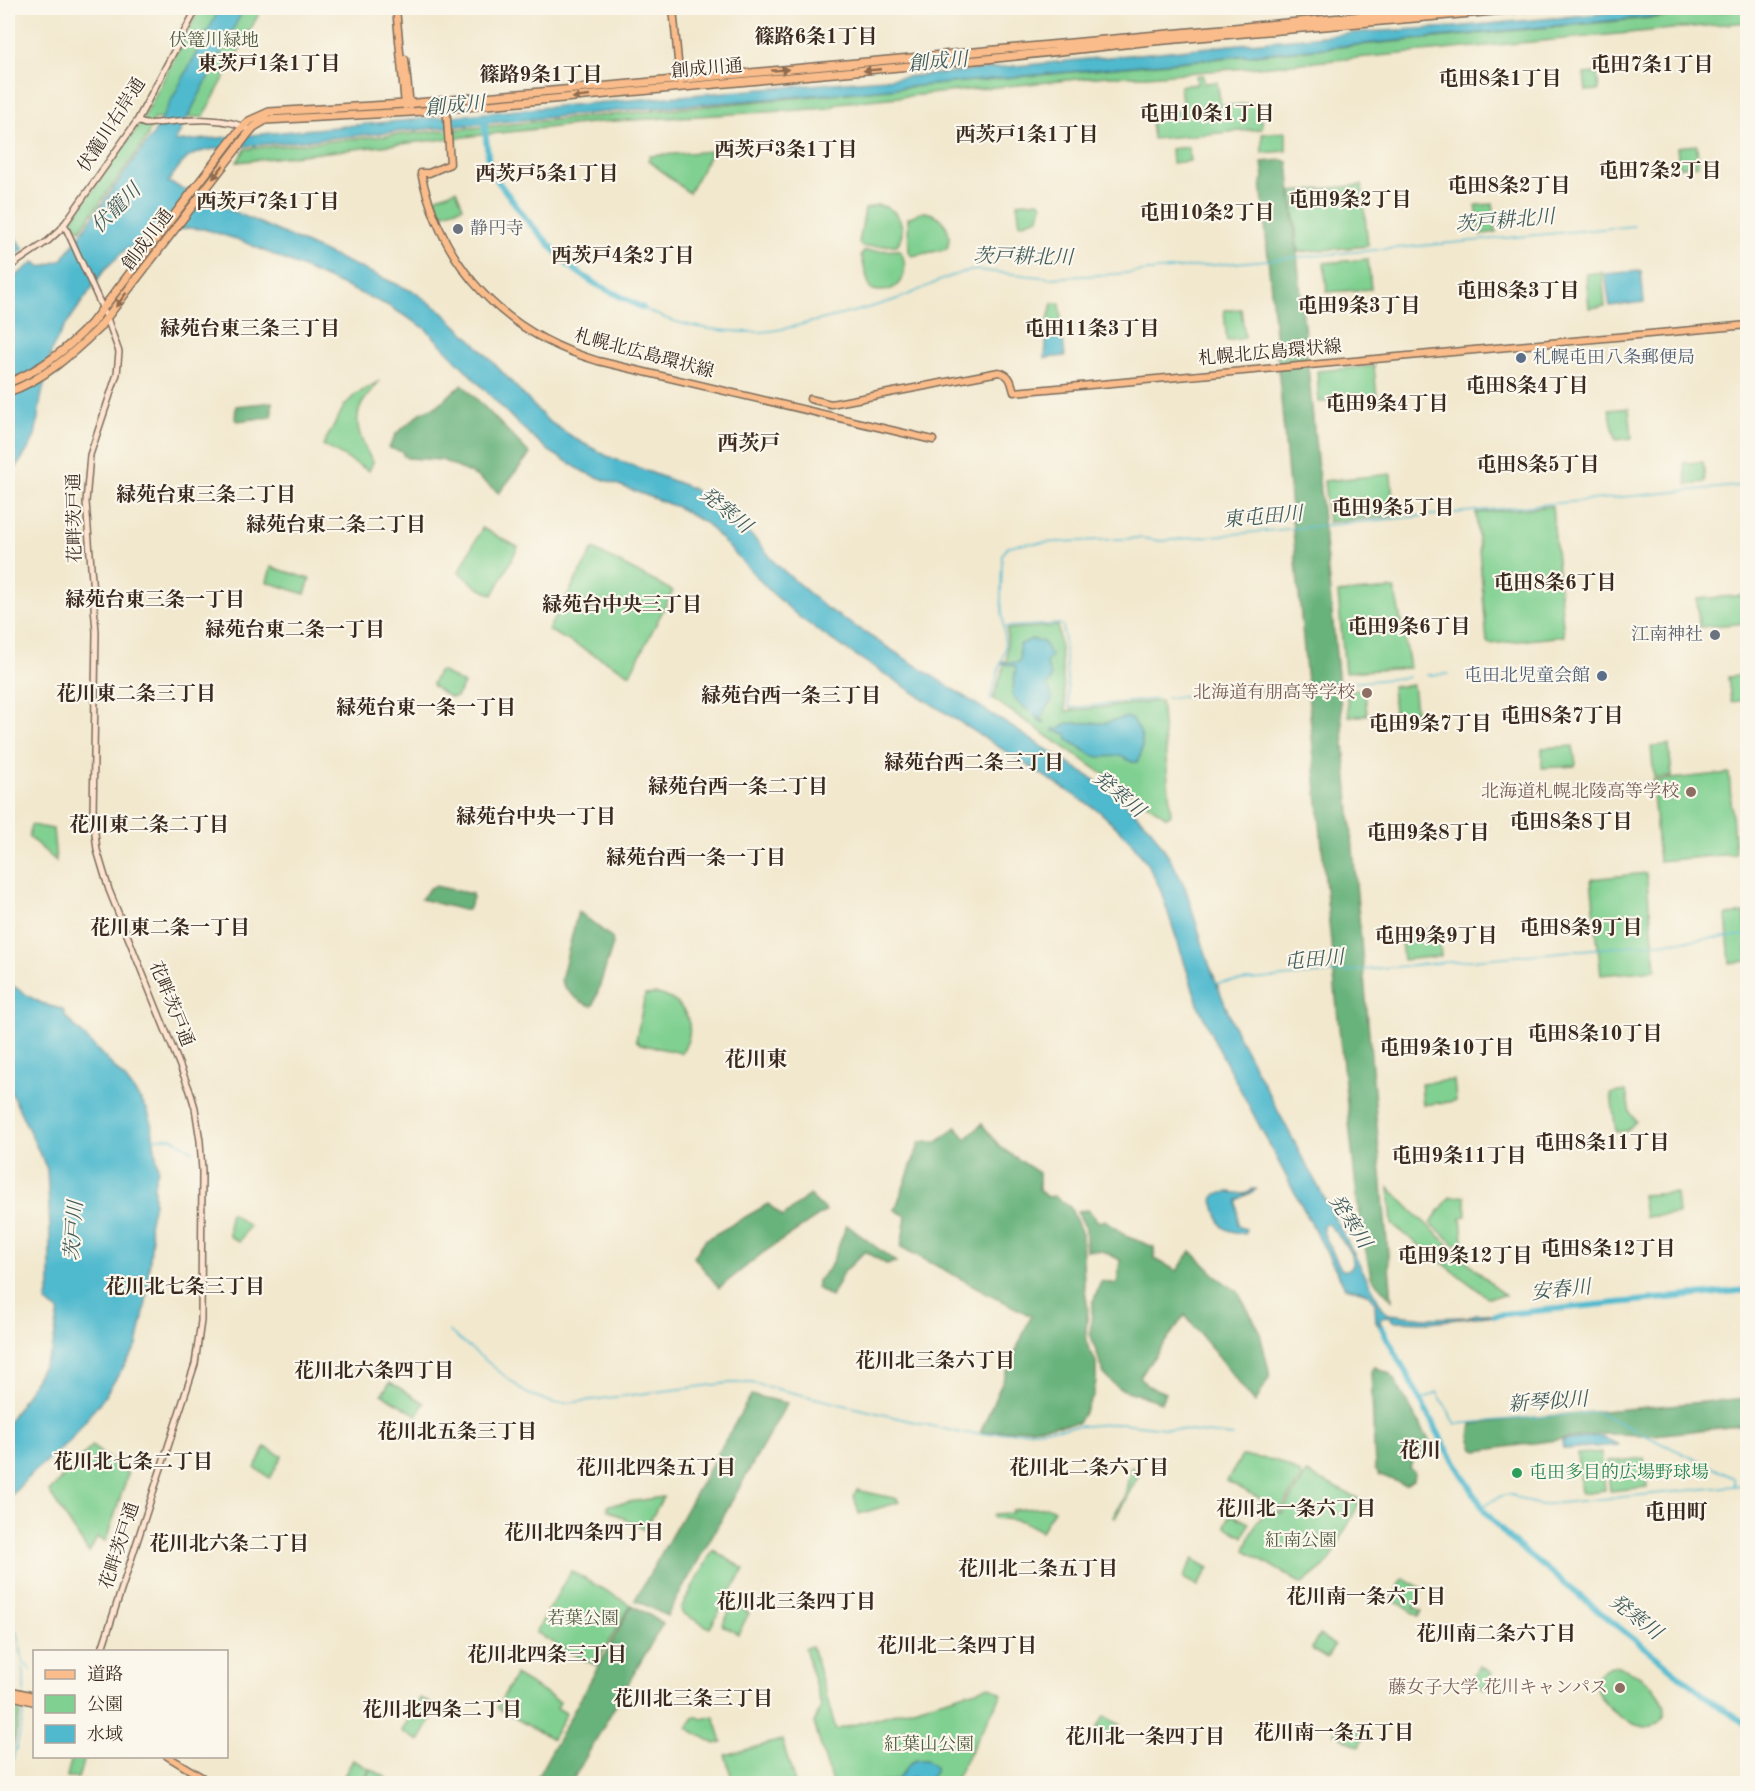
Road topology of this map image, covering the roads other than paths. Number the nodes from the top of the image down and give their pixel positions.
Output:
1 (197, 8) edge
2 (398, 8) edge
3 (673, 8) edge
4 (1448, 8) edge
5 (1528, 8) edge
6 (987, 50) junction
7 (987, 59) junction
8 (680, 83) junction
9 (407, 104) junction
10 (446, 104) junction
11 (408, 112) junction
12 (137, 121) junction
13 (247, 130) junction
14 (64, 224) junction
15 (8, 268) edge
16 (103, 308) junction
17 (107, 318) junction
18 (1748, 325) edge
19 (72, 349) junction
20 (8, 383) edge
21 (8, 392) edge
22 (810, 399) dead end
23 (933, 440) dead end
24 (102, 1650) edge
25 (8, 1690) edge
26 (8, 1695) edge
27 (18, 1695) junction
28 (32, 1699) edge
29 (170, 1758) edge
30 (213, 1784) edge

1 - 12 main road, 伏籠川右岸通
2 - 9 main road
3 - 8 main road
4 - 6 highway, 創成川通
5 - 7 highway, 創成川通
6 - 7 highway
8 -> 6 highway, 創成川通
7 -> 8 highway, 創成川通
8 - 10 highway, 創成川通
9 - 10 highway, 創成川通
9 - 11 main road
9 - 13 highway, 創成川通
10 - 11 highway, 創成川通
10 - 23 main road, 札幌北広島環状線
11 - 13 highway, 創成川通
12 - 13 main road
12 - 14 main road, 伏籠川右岸通
13 - 16 highway, 創成川通
13 -> 17 highway, 創成川通
14 - 15 main road, 伏籠川右岸通
14 - 16 main road, 花畔茨戸通
16 - 17 main road, 花畔茨戸通
16 - 19 highway, 創成川通
17 - 19 highway, 創成川通
17 - 24 main road, 花畔茨戸通
18 - 22 main road, 札幌北広島環状線
19 - 20 highway, 創成川通
19 - 21 highway, 創成川通
25 - 27 main road
26 - 27 main road
27 - 28 main road
29 - 30 main road

